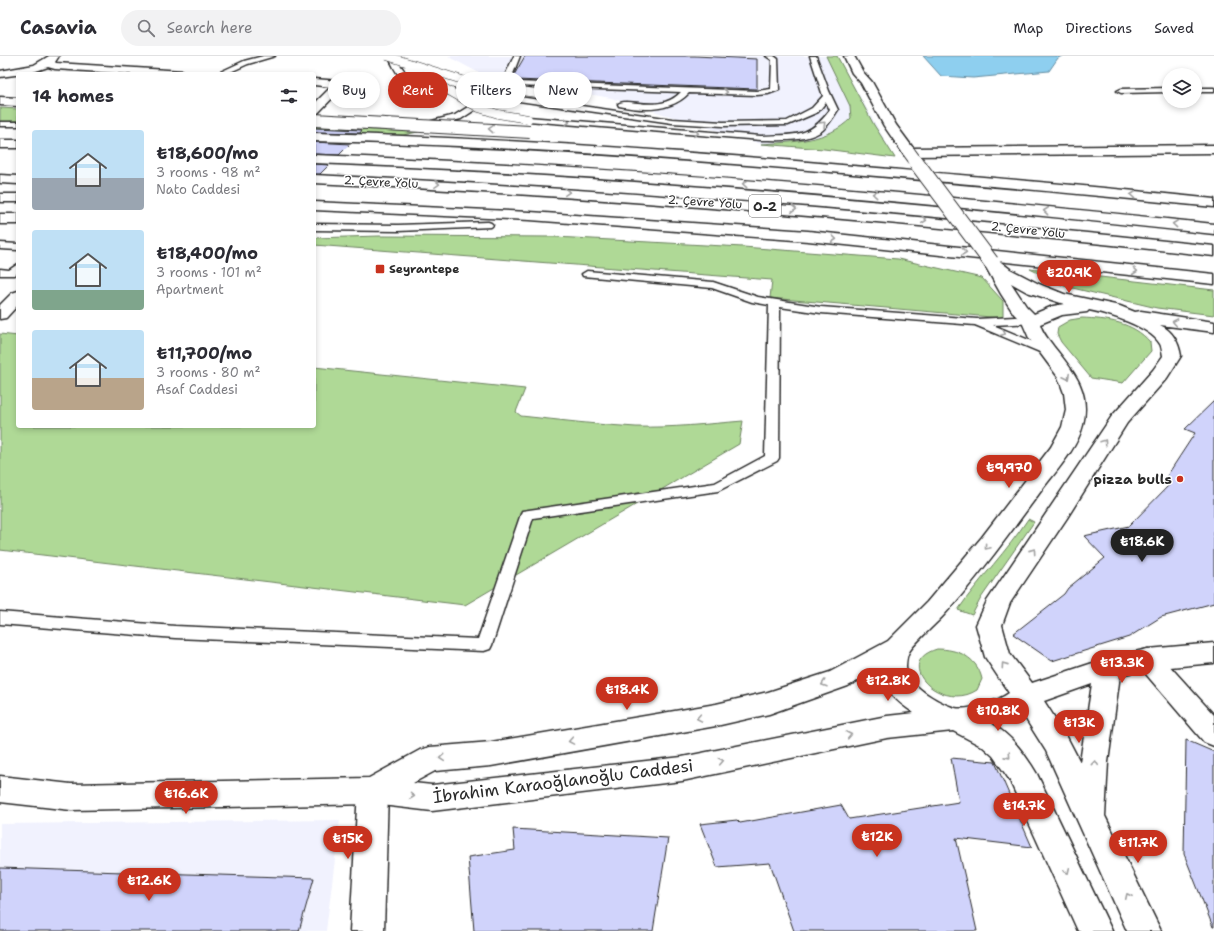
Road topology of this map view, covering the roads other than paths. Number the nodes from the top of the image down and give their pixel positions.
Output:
1 (272, 56) edge
2 (383, 56) edge
3 (387, 56) edge
4 (391, 56) edge
5 (517, 56) edge
6 (769, 56) edge
7 (813, 56) edge
8 (849, 56) edge
9 (861, 56) edge
10 (50, 60) edge
11 (152, 72) edge
12 (224, 72) edge
13 (510, 72) edge
14 (0, 74) edge
15 (316, 82) edge
16 (866, 82) junction
17 (526, 85) edge
18 (1162, 90) edge
19 (1202, 90) edge
20 (1214, 90) edge
21 (686, 91) junction
22 (1121, 91) dead end
23 (456, 92) edge
24 (534, 93) edge
25 (826, 97) junction
26 (526, 100) edge
27 (0, 101) edge
28 (16, 102) edge
29 (612, 103) dead end
30 (471, 108) edge
31 (316, 109) edge
32 (316, 120) edge
33 (316, 123) edge
34 (0, 124) edge
35 (16, 124) edge
36 (529, 125) junction
37 (0, 132) edge
38 (16, 132) edge
39 (316, 137) edge
40 (0, 144) edge
41 (16, 144) edge
42 (316, 146) edge
43 (1214, 149) edge
44 (0, 150) edge
45 (16, 150) edge
46 (909, 152) junction
47 (316, 159) edge
48 (799, 165) junction
49 (0, 169) edge
50 (16, 169) edge
51 (316, 178) edge
52 (0, 179) edge
53 (16, 180) edge
54 (996, 181) junction
55 (316, 197) edge
56 (0, 198) edge
57 (16, 198) edge
58 (1214, 203) edge
59 (316, 206) edge
60 (530, 216) junction
61 (0, 219) edge
62 (16, 219) edge
63 (316, 220) edge
64 (488, 225) junction
65 (316, 227) edge
66 (1214, 228) edge
67 (808, 236) junction
68 (0, 246) edge
69 (16, 248) edge
70 (1214, 251) edge
71 (991, 262) junction
72 (16, 269) edge
73 (0, 272) edge
74 (587, 274) dead end
75 (1214, 279) edge
76 (16, 298) edge
77 (775, 303) junction
78 (1114, 310) junction
79 (0, 314) edge
80 (16, 316) edge
81 (1030, 321) junction
82 (977, 322) junction
83 (1214, 327) edge
84 (1051, 353) junction
85 (0, 618) edge
86 (897, 648) junction
87 (1214, 653) edge
88 (1148, 659) junction
89 (1108, 668) junction
90 (1026, 696) junction
91 (954, 718) junction
92 (1214, 734) edge
93 (0, 789) edge
94 (373, 790) junction
95 (1091, 816) junction
96 (366, 931) edge
97 (1094, 931) edge
98 (1144, 931) edge

1 - 12 lane
2 - 36 lane, bridge
3 - 24 lane, bridge
4 - 23 lane
5 - 13 lane
21 -> 6 lane
7 - 25 lane
8 - 16 main road
9 - 16 main road
10 - 11 street
10 - 14 street
15 - 31 street
16 - 46 main road
17 - 21 lane
18 - 22 lane
19 - 20 lane
21 - 29 lane
25 - 26 lane
36 -> 25 lane
27 - 28 main road
30 - 33 lane
36 -> 32 main road, bridge
34 - 35 lane
36 - 54 main road
37 - 38 main road
39 - 48 main road
40 - 41 main road
42 - 48 main road
43 - 46 main road
44 - 45 main road
46 - 71 main road, bridge
66 -> 47 main road, 2. Çevre Yolu / O-2
48 - 54 main road
49 - 50 main road
51 -> 70 main road, 2. Çevre Yolu / O-2
52 - 53 main road
58 -> 54 main road
55 - 60 main road
56 - 57 main road
59 - 60 main road
60 - 67 main road
61 - 62 main road
63 - 64 main road
64 - 65 lane
64 - 67 main road
67 -> 75 main road
68 - 69 lane
71 - 78 main road
71 - 81 main road
72 - 73 lane
74 - 77 lane
76 - 79 street
77 - 82 lane
77 - 85 lane
78 - 81 main road
83 -> 78 main road
90 -> 78 main road
79 - 80 street
81 - 82 lane
81 - 84 main road
82 -> 84 lane
84 -> 86 main road
86 - 91 main road
86 -> 94 main road
87 - 88 main road, İbrahim Karaoğlanoğlu Caddesi
88 - 89 main road, İbrahim Karaoğlanoğlu Caddesi
88 - 92 main road
89 - 90 main road, İbrahim Karaoğlanoğlu Caddesi
95 -> 89 main road
90 - 91 main road, İbrahim Karaoğlanoğlu Caddesi
90 - 95 main road
94 -> 91 main road, İbrahim Karaoğlanoğlu Caddesi
91 -> 97 main road
93 - 94 main road, İbrahim Karaoğlanoğlu Caddesi
94 - 96 main road
98 -> 95 main road

